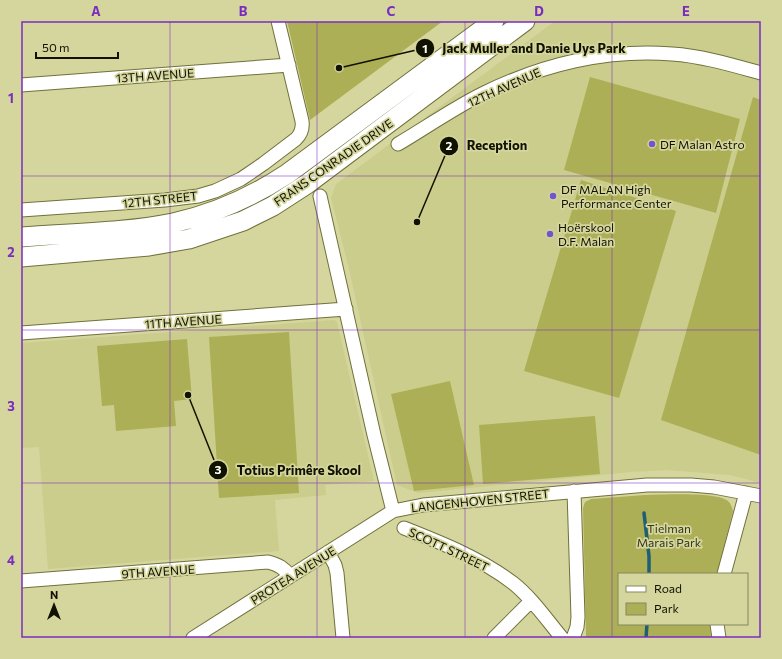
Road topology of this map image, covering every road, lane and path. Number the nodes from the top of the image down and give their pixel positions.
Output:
1 (278, 21) edge
2 (494, 21) edge
3 (525, 21) edge
4 (288, 66) junction
5 (761, 73) edge
6 (21, 85) edge
7 (398, 144) dead end
8 (320, 196) dead end
9 (21, 210) edge
10 (21, 237) edge
11 (21, 256) edge
12 (346, 309) junction
13 (21, 333) edge
14 (574, 491) junction
15 (746, 493) junction
16 (761, 496) edge
17 (393, 511) junction
18 (404, 528) dead end
19 (328, 552) junction
20 (724, 573) edge
21 (290, 576) junction
22 (21, 581) edge
23 (531, 601) junction
24 (717, 625) edge
25 (197, 637) edge
26 (343, 638) edge
27 (494, 638) edge
28 (562, 638) edge
29 (573, 638) edge
30 (719, 638) edge

1 - 4 street
2 - 10 main road, FRANS CONRADIE DRIVE
3 - 11 main road, FRANS CONRADIE DRIVE
4 - 6 street, 13TH AVENUE
4 - 9 street, 12TH STREET
5 - 7 street, 12TH AVENUE
8 - 12 street
12 - 13 street, 11TH AVENUE
12 - 17 street
14 - 15 street, LANGENHOVEN STREET
14 - 17 street, LANGENHOVEN STREET
14 - 29 street
15 - 16 street, LANGENHOVEN STREET
15 - 20 street
17 - 19 street, PROTEA AVENUE
18 - 23 street, SCOTT STREET
19 - 21 street, PROTEA AVENUE
19 - 26 street
21 - 22 street, 9TH AVENUE
21 - 25 street, PROTEA AVENUE
23 - 27 street
23 - 28 street, SCOTT STREET
24 - 30 street

